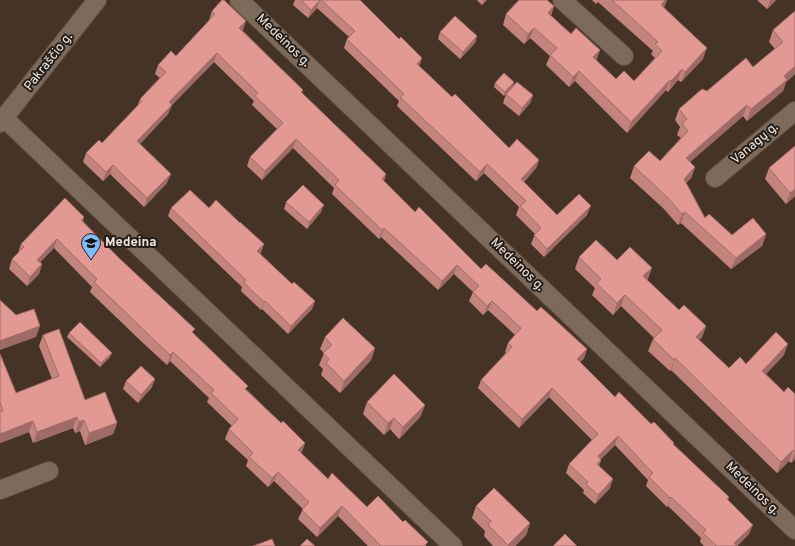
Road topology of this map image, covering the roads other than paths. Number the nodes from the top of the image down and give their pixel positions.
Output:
1 (97, 0) edge
2 (239, 0) edge
3 (562, 0) edge
4 (624, 56) dead end
5 (795, 110) edge
6 (2, 121) edge
7 (715, 178) dead end
8 (49, 470) dead end
9 (0, 490) edge
10 (795, 530) edge
11 (453, 546) edge

1 - 6 street, Pakraščio g.
2 - 10 street, Medeinos g.
3 - 4 street
5 - 7 street, Vanagų g.
6 - 11 street
8 - 9 street

